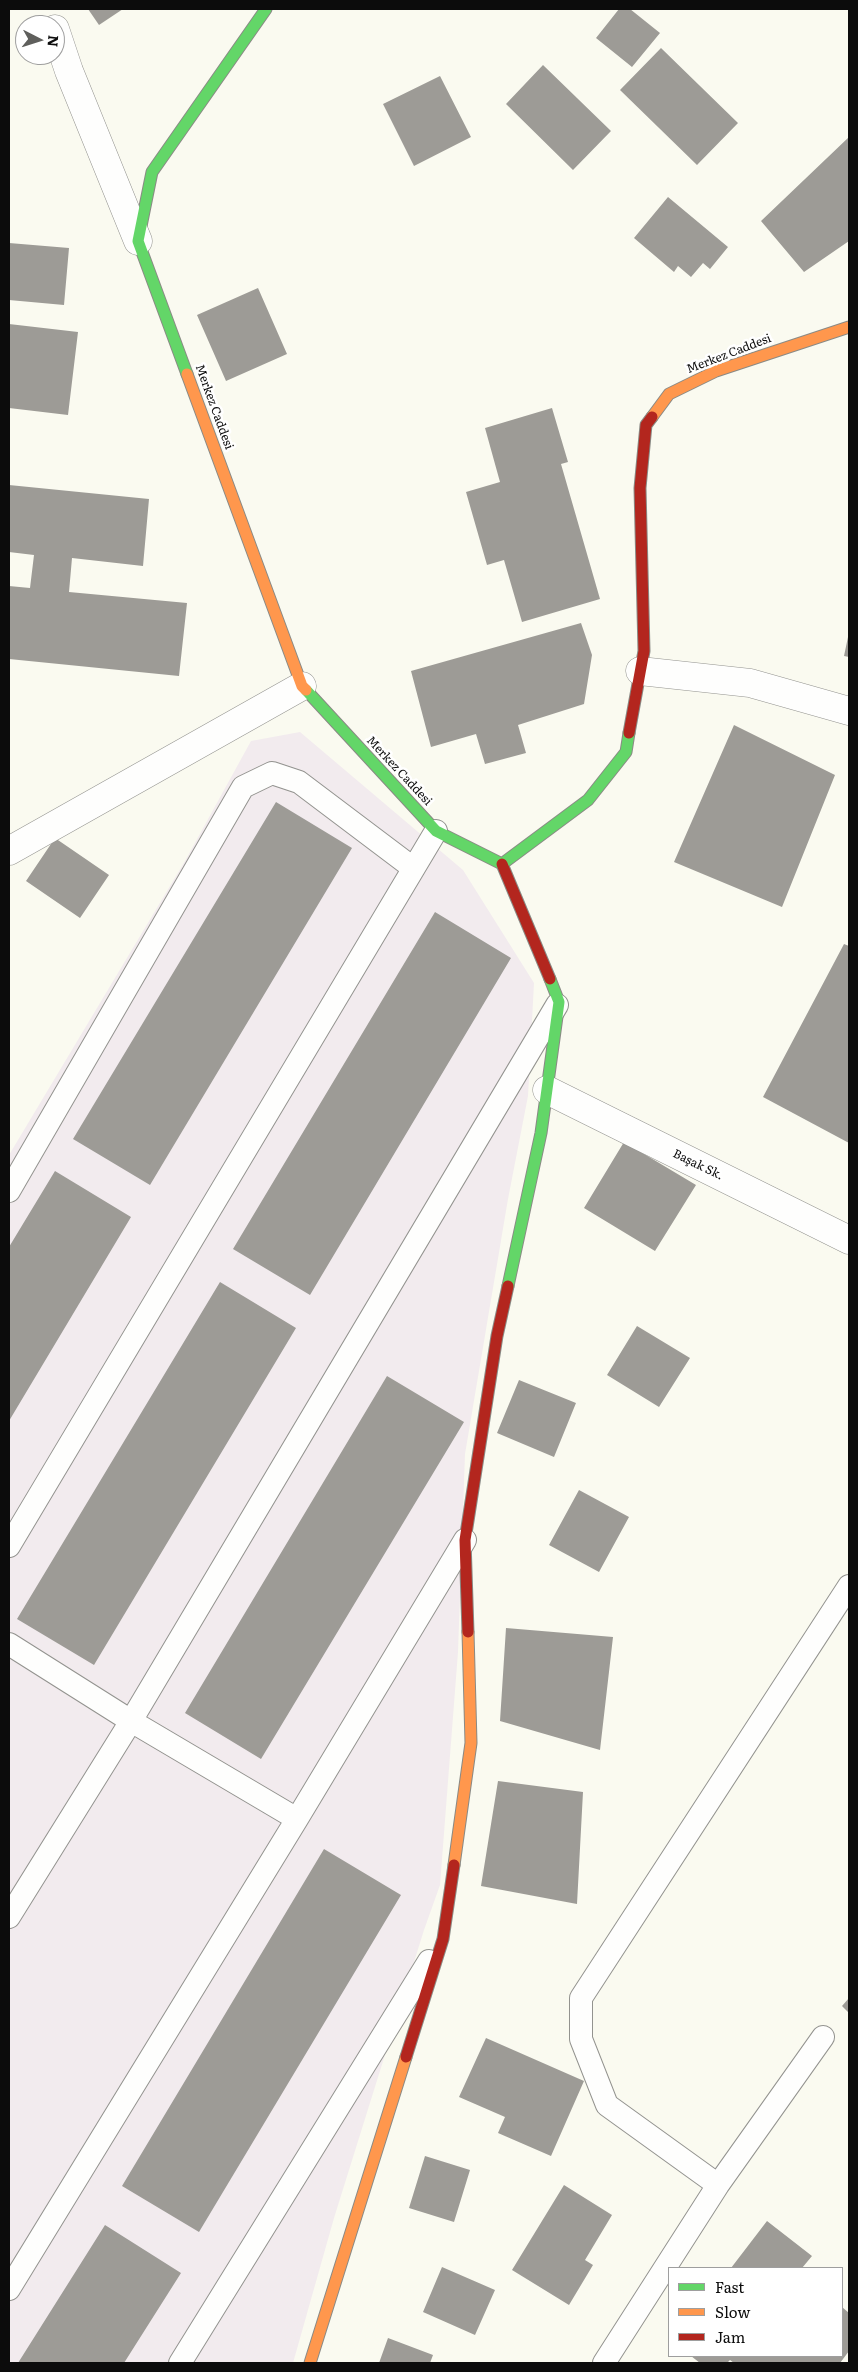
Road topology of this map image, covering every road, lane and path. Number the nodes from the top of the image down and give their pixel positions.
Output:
1 (266, 9) edge
2 (65, 59) edge
3 (138, 241) junction
4 (849, 327) edge
5 (640, 671) junction
6 (302, 686) junction
7 (849, 711) edge
8 (436, 831) junction
9 (9, 851) edge
10 (502, 864) junction
11 (414, 868) junction
12 (559, 1002) junction
13 (547, 1090) junction
14 (9, 1191) edge
15 (849, 1240) edge
16 (465, 1540) junction
17 (9, 1546) edge
18 (849, 1586) edge
19 (9, 1644) edge
20 (131, 1721) junction
21 (297, 1820) junction
22 (9, 1917) edge
23 (443, 1939) junction
24 (823, 2037) dead end
25 (718, 2184) junction
26 (9, 2289) edge
27 (180, 2363) edge
28 (310, 2363) edge
29 (604, 2363) edge

1 - 3 street
2 - 3 street
3 - 6 street, Merkez Caddesi
4 - 5 street, Merkez Caddesi
5 - 7 street
5 - 10 street, Merkez Caddesi
6 - 8 street, Merkez Caddesi
6 - 9 street
8 - 10 street, Merkez Caddesi
8 - 11 lane
10 - 12 street
11 - 14 lane
11 - 17 lane
12 - 13 street
12 - 20 lane
13 - 15 street, Başak Sk.
13 - 16 street
16 - 21 lane
16 - 23 street
18 - 25 lane
19 - 20 lane
20 - 21 lane
20 - 22 lane
21 - 26 lane
23 - 27 lane
23 - 28 street
24 - 25 lane
25 - 29 lane

